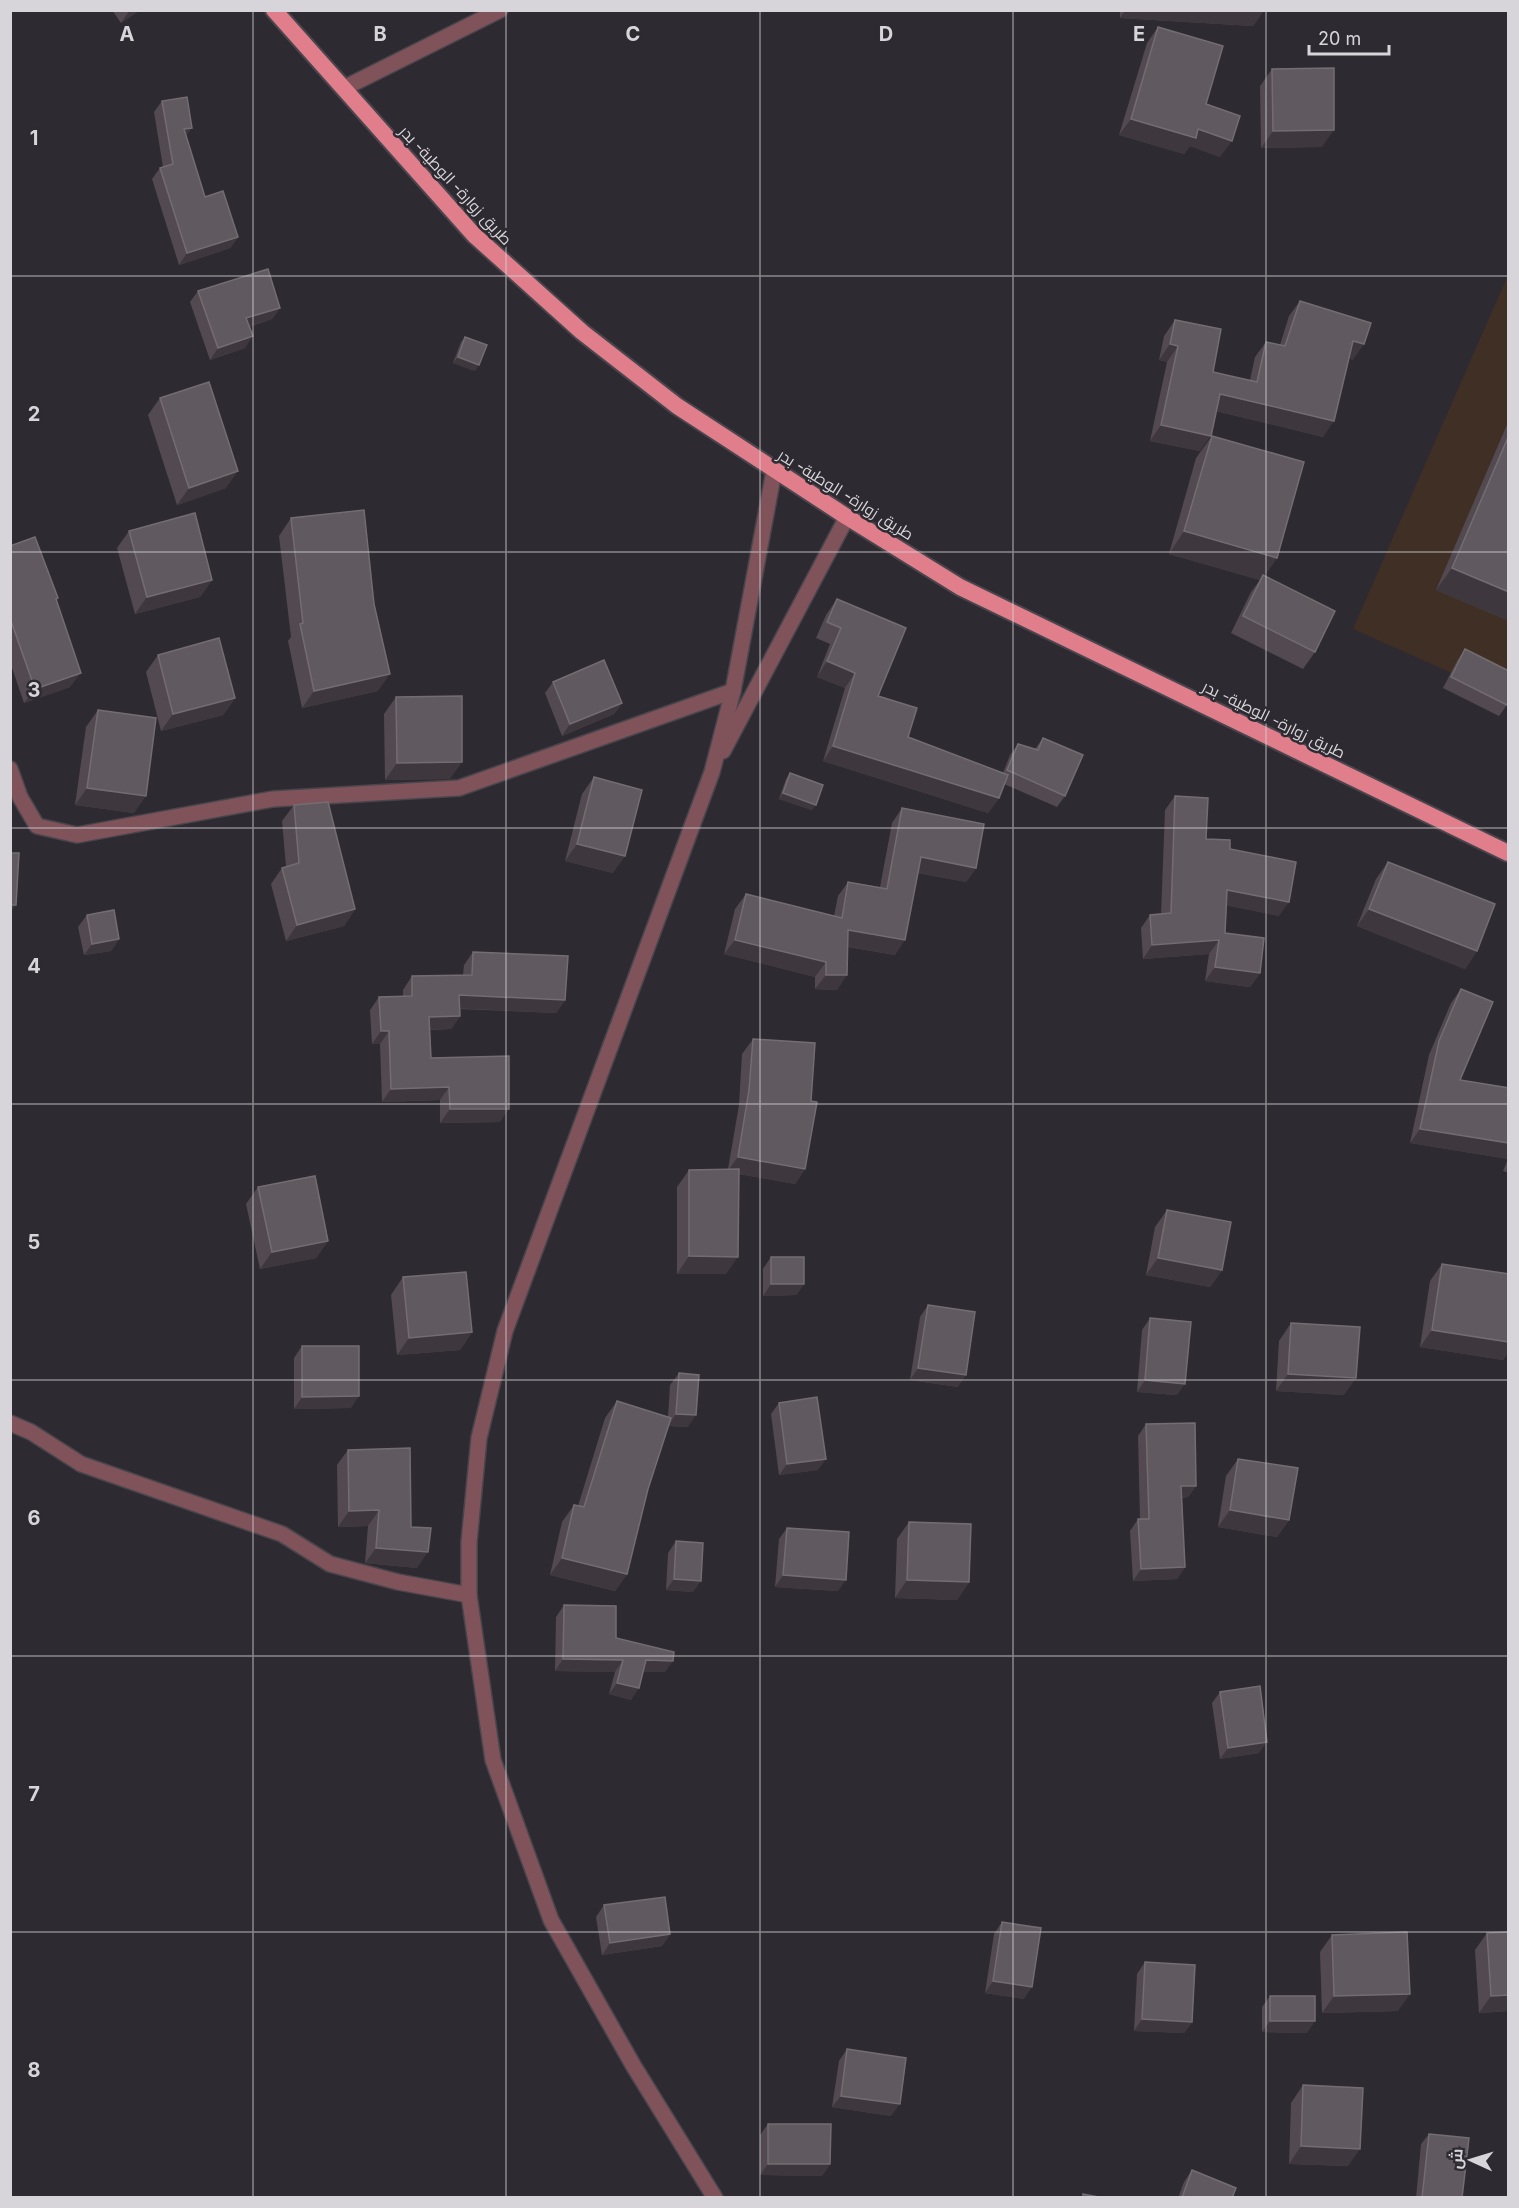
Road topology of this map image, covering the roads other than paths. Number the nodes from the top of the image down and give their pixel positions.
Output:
1 (274, 10) edge
2 (500, 10) edge
3 (344, 88) junction
4 (774, 471) junction
5 (847, 517) junction
6 (733, 691) junction
7 (10, 769) edge
8 (712, 772) junction
9 (1509, 853) edge
10 (10, 1423) edge
11 (469, 1595) junction
12 (714, 2198) edge

1 - 3 highway, طريق زوارة- الوطية- بدر
2 - 3 street
3 - 4 highway, طريق زوارة- الوطية- بدر
4 - 5 highway, طريق زوارة- الوطية- بدر
4 - 6 street
5 - 8 street
5 - 9 highway, طريق زوارة- الوطية- بدر
6 - 7 street
6 - 8 street
8 - 11 street
10 - 11 street
11 - 12 street

